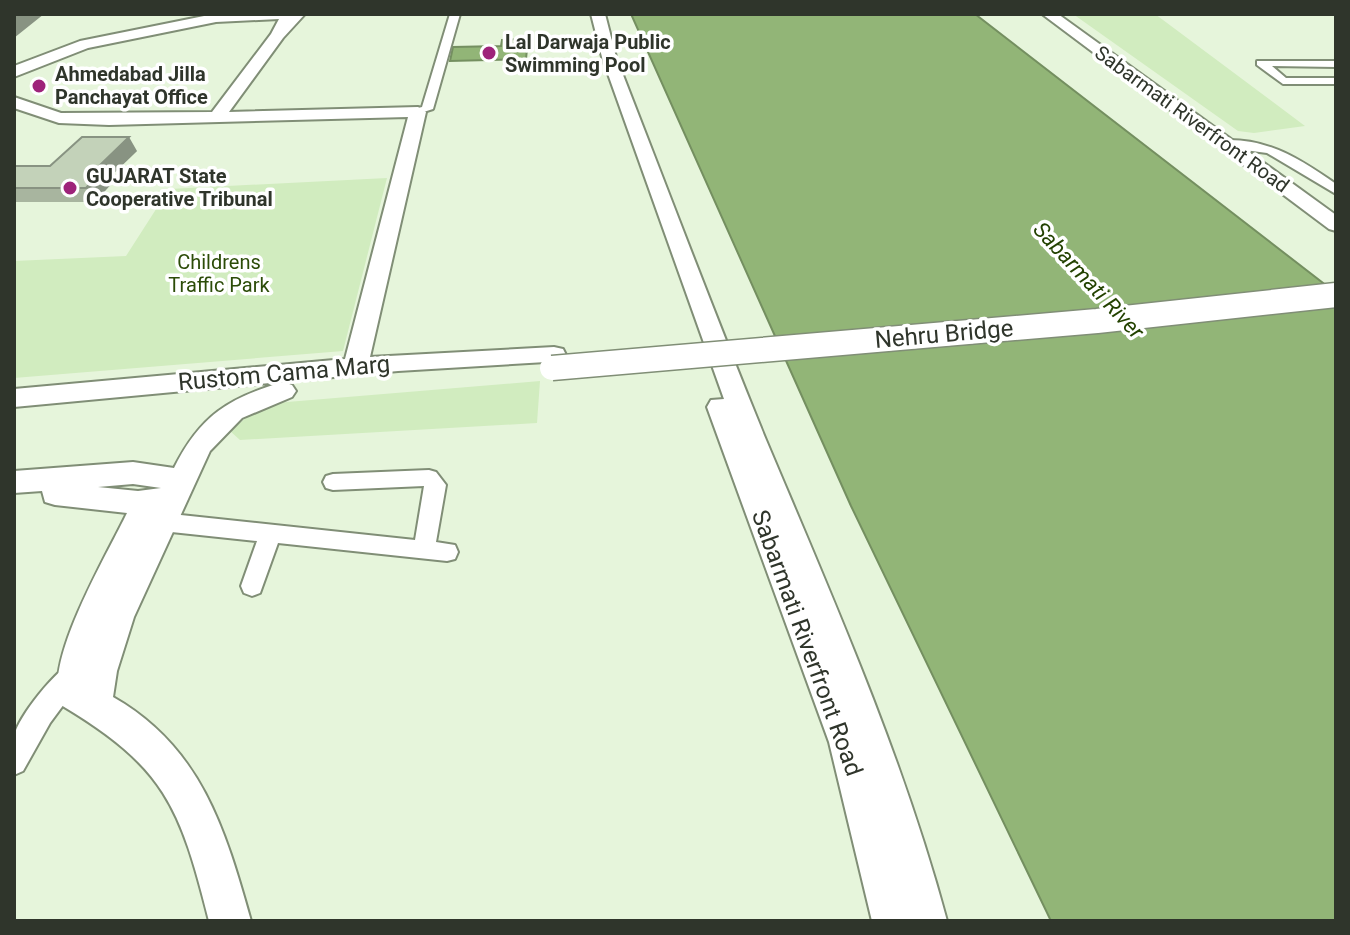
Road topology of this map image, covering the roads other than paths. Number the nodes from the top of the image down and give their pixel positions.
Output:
1 (298, 14) edge
2 (455, 14) edge
3 (587, 14) edge
4 (598, 14) edge
5 (1049, 14) edge
6 (1057, 14) edge
7 (228, 16) edge
8 (278, 35) junction
9 (1336, 64) edge
10 (16, 72) edge
11 (1336, 81) edge
12 (14, 102) edge
13 (418, 112) junction
14 (14, 118) edge
15 (59, 118) junction
16 (216, 118) junction
17 (1232, 143) junction
18 (1336, 190) edge
19 (1336, 213) edge
20 (1336, 225) edge
21 (1336, 283) edge
22 (1336, 295) edge
23 (553, 361) junction
24 (355, 367) junction
25 (283, 391) junction
26 (14, 398) edge
27 (14, 417) edge
28 (14, 482) edge
29 (333, 482) dead end
30 (14, 498) edge
31 (166, 501) junction
32 (270, 534) junction
33 (424, 550) junction
34 (447, 552) dead end
35 (252, 586) dead end
36 (84, 688) junction
37 (14, 762) edge
38 (230, 921) edge
39 (893, 921) edge
40 (926, 921) edge

1 - 8 main road
2 - 13 street
3 - 39 main road, Sabarmati Riverfront Road
4 - 40 main road
5 - 17 main road, Sabarmati Riverfront Road
6 - 17 main road, Sabarmati Riverfront Road
7 - 8 main road
7 - 10 main road
8 - 16 main road
9 - 11 street
12 - 15 main road
13 - 16 main road
13 - 24 main road
14 - 15 main road
15 - 16 main road
17 - 18 street
17 - 19 main road, Sabarmati Riverfront Road
17 - 20 main road, Sabarmati Riverfront Road
21 - 23 main road, Nehru Bridge
22 - 23 main road, Nehru Bridge, bridge
23 - 24 main road, Rustom Cama Marg
23 - 25 main road, Rustom Cama Marg
24 - 26 main road, Rustom Cama Marg
25 - 27 main road, Rustom Cama Marg
25 - 31 main road
28 - 31 main road
29 - 33 street
30 - 31 main road
31 - 32 street
31 - 36 main road
32 - 33 street
32 - 35 street
33 - 34 street
36 - 37 street
36 - 38 main road

